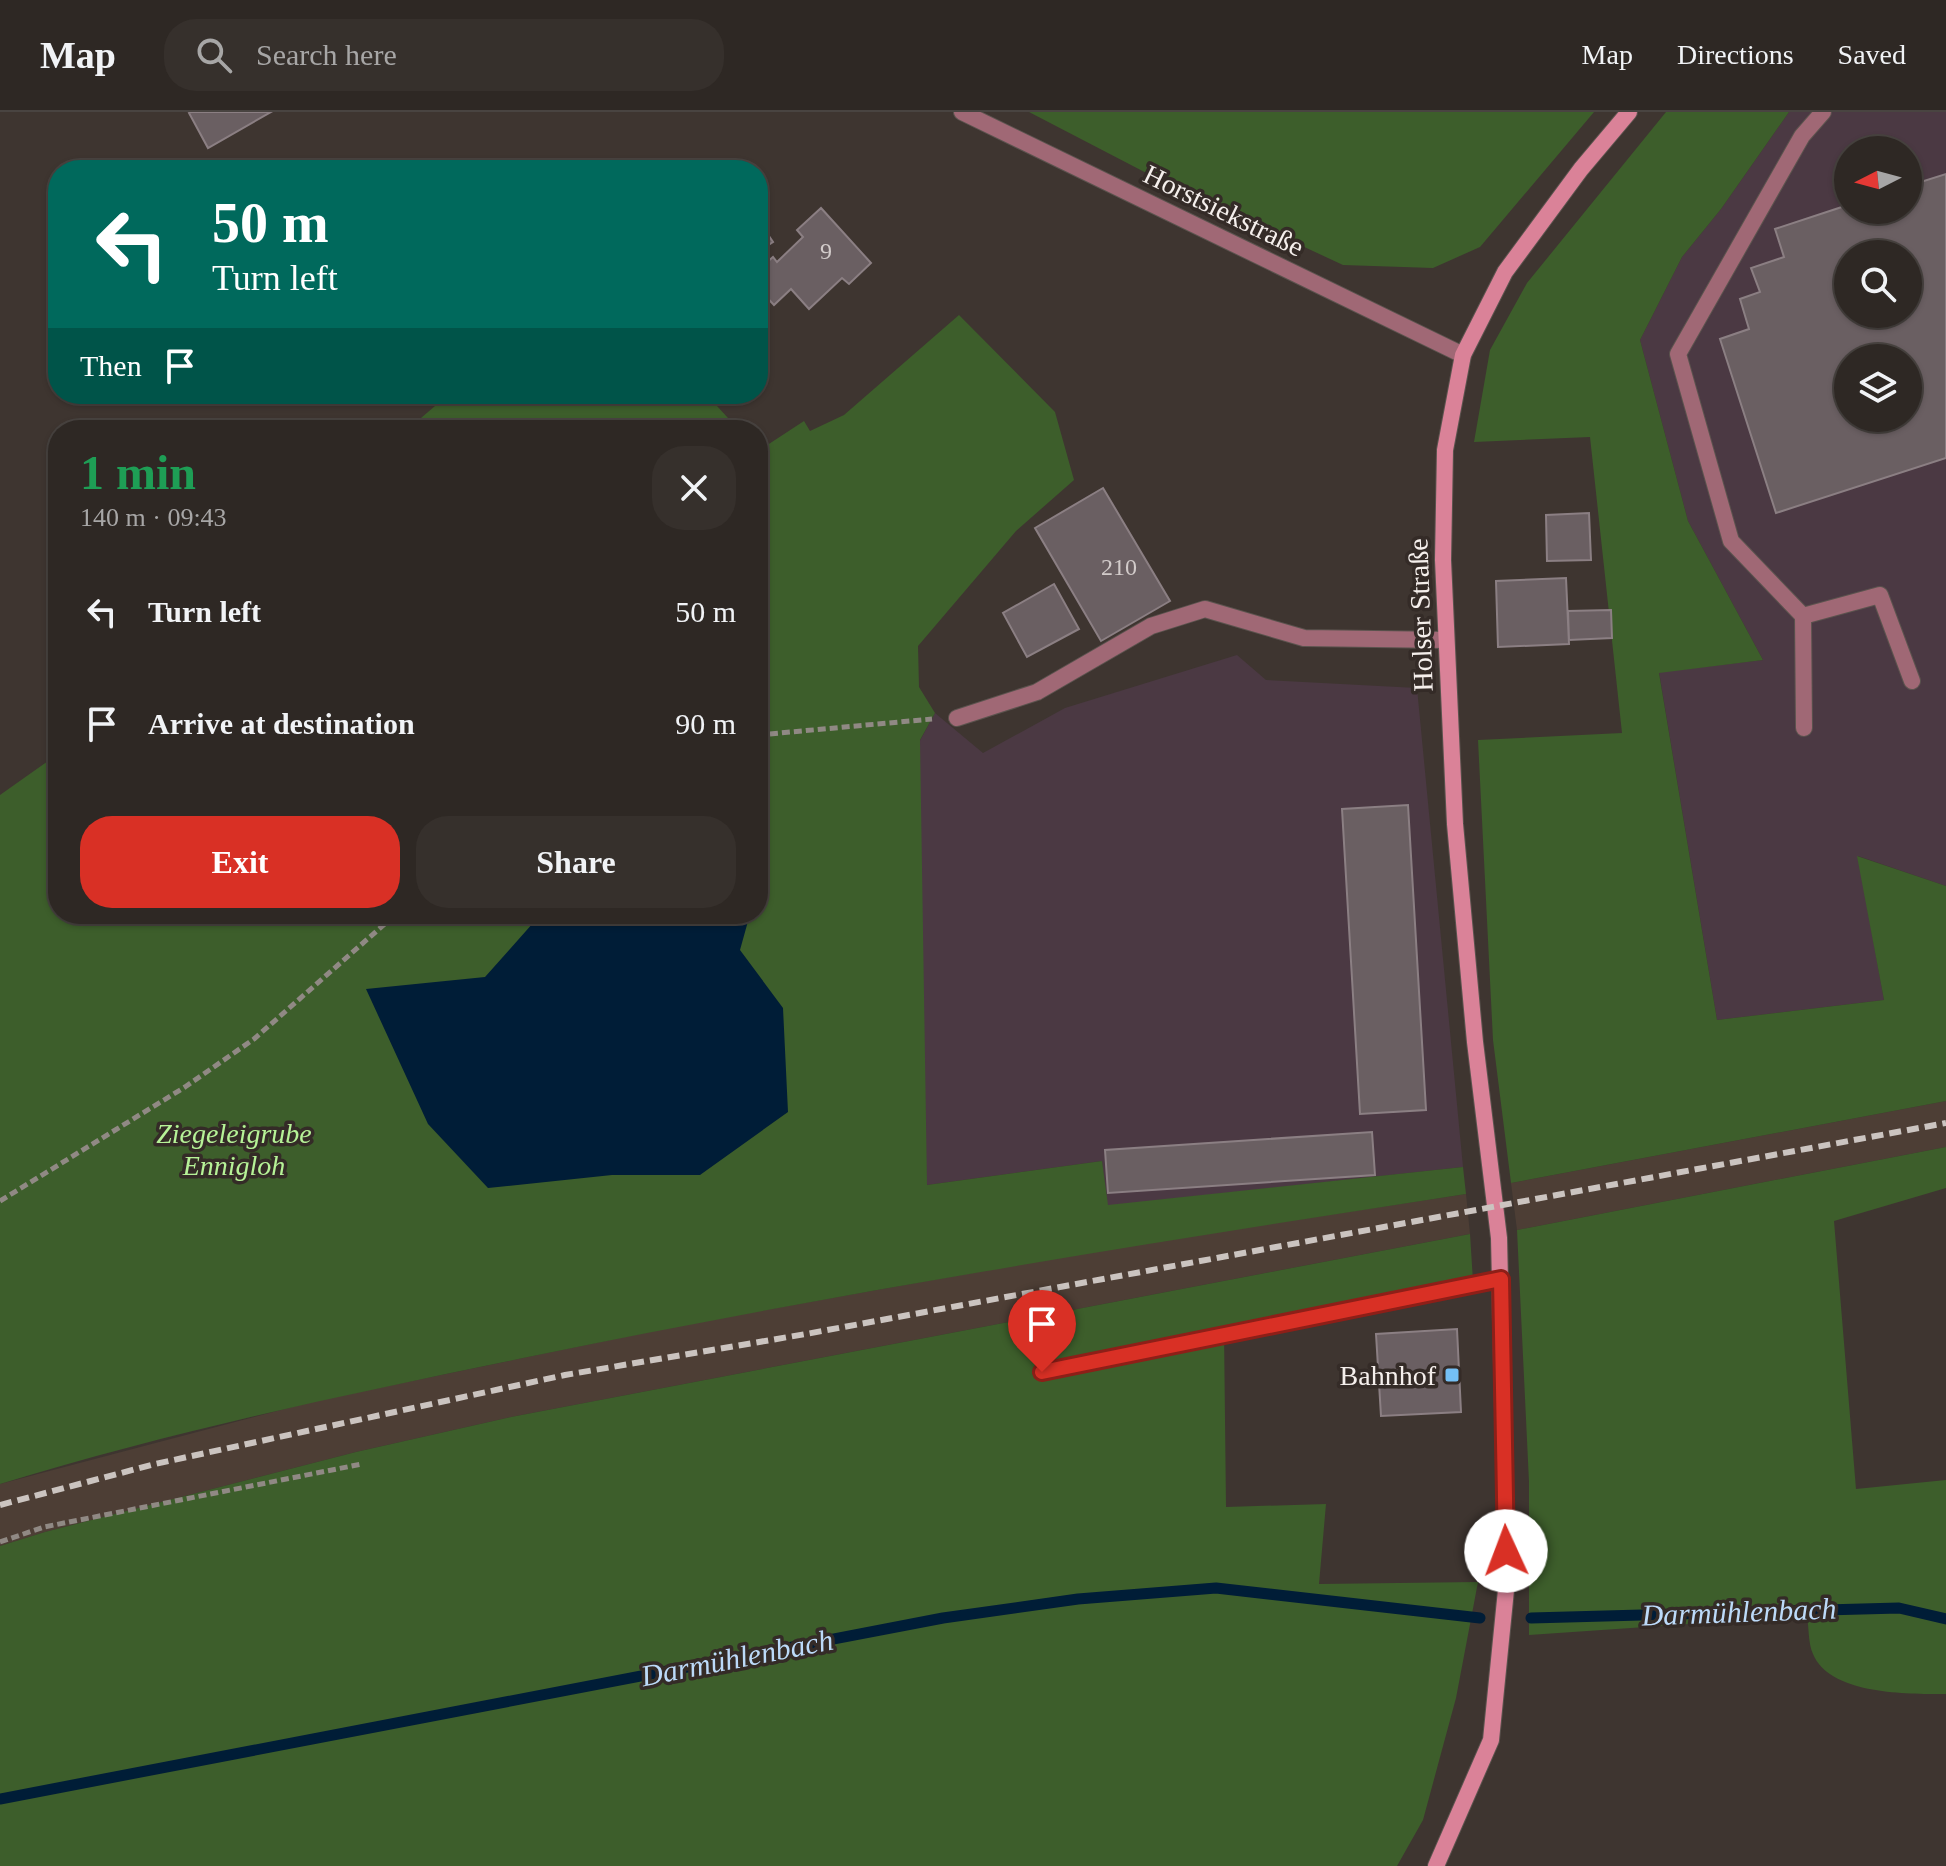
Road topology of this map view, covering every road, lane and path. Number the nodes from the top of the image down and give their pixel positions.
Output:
1 (962, 112) edge
2 (1629, 112) edge
3 (1823, 112) edge
4 (1463, 355) junction
5 (1803, 616) junction
6 (1446, 640) junction
7 (1912, 681) dead end
8 (957, 718) joint
9 (1804, 728) dead end
10 (768, 734) edge
11 (385, 924) edge
12 (0, 1201) edge
13 (1501, 1279) junction
14 (1042, 1372) dead end
15 (362, 1464) dead end
16 (0, 1542) edge
17 (1436, 1866) edge

1 - 4 street, Horstsiekstraße
2 - 4 main road, Holser Straße
3 - 5 street
4 - 6 main road, Holser Straße
5 - 7 street
5 - 9 street
6 - 8 street
6 - 13 main road, Holser Straße
8 - 10 path
11 - 12 path
13 - 14 street
13 - 17 main road, Holser Straße
15 - 16 path

